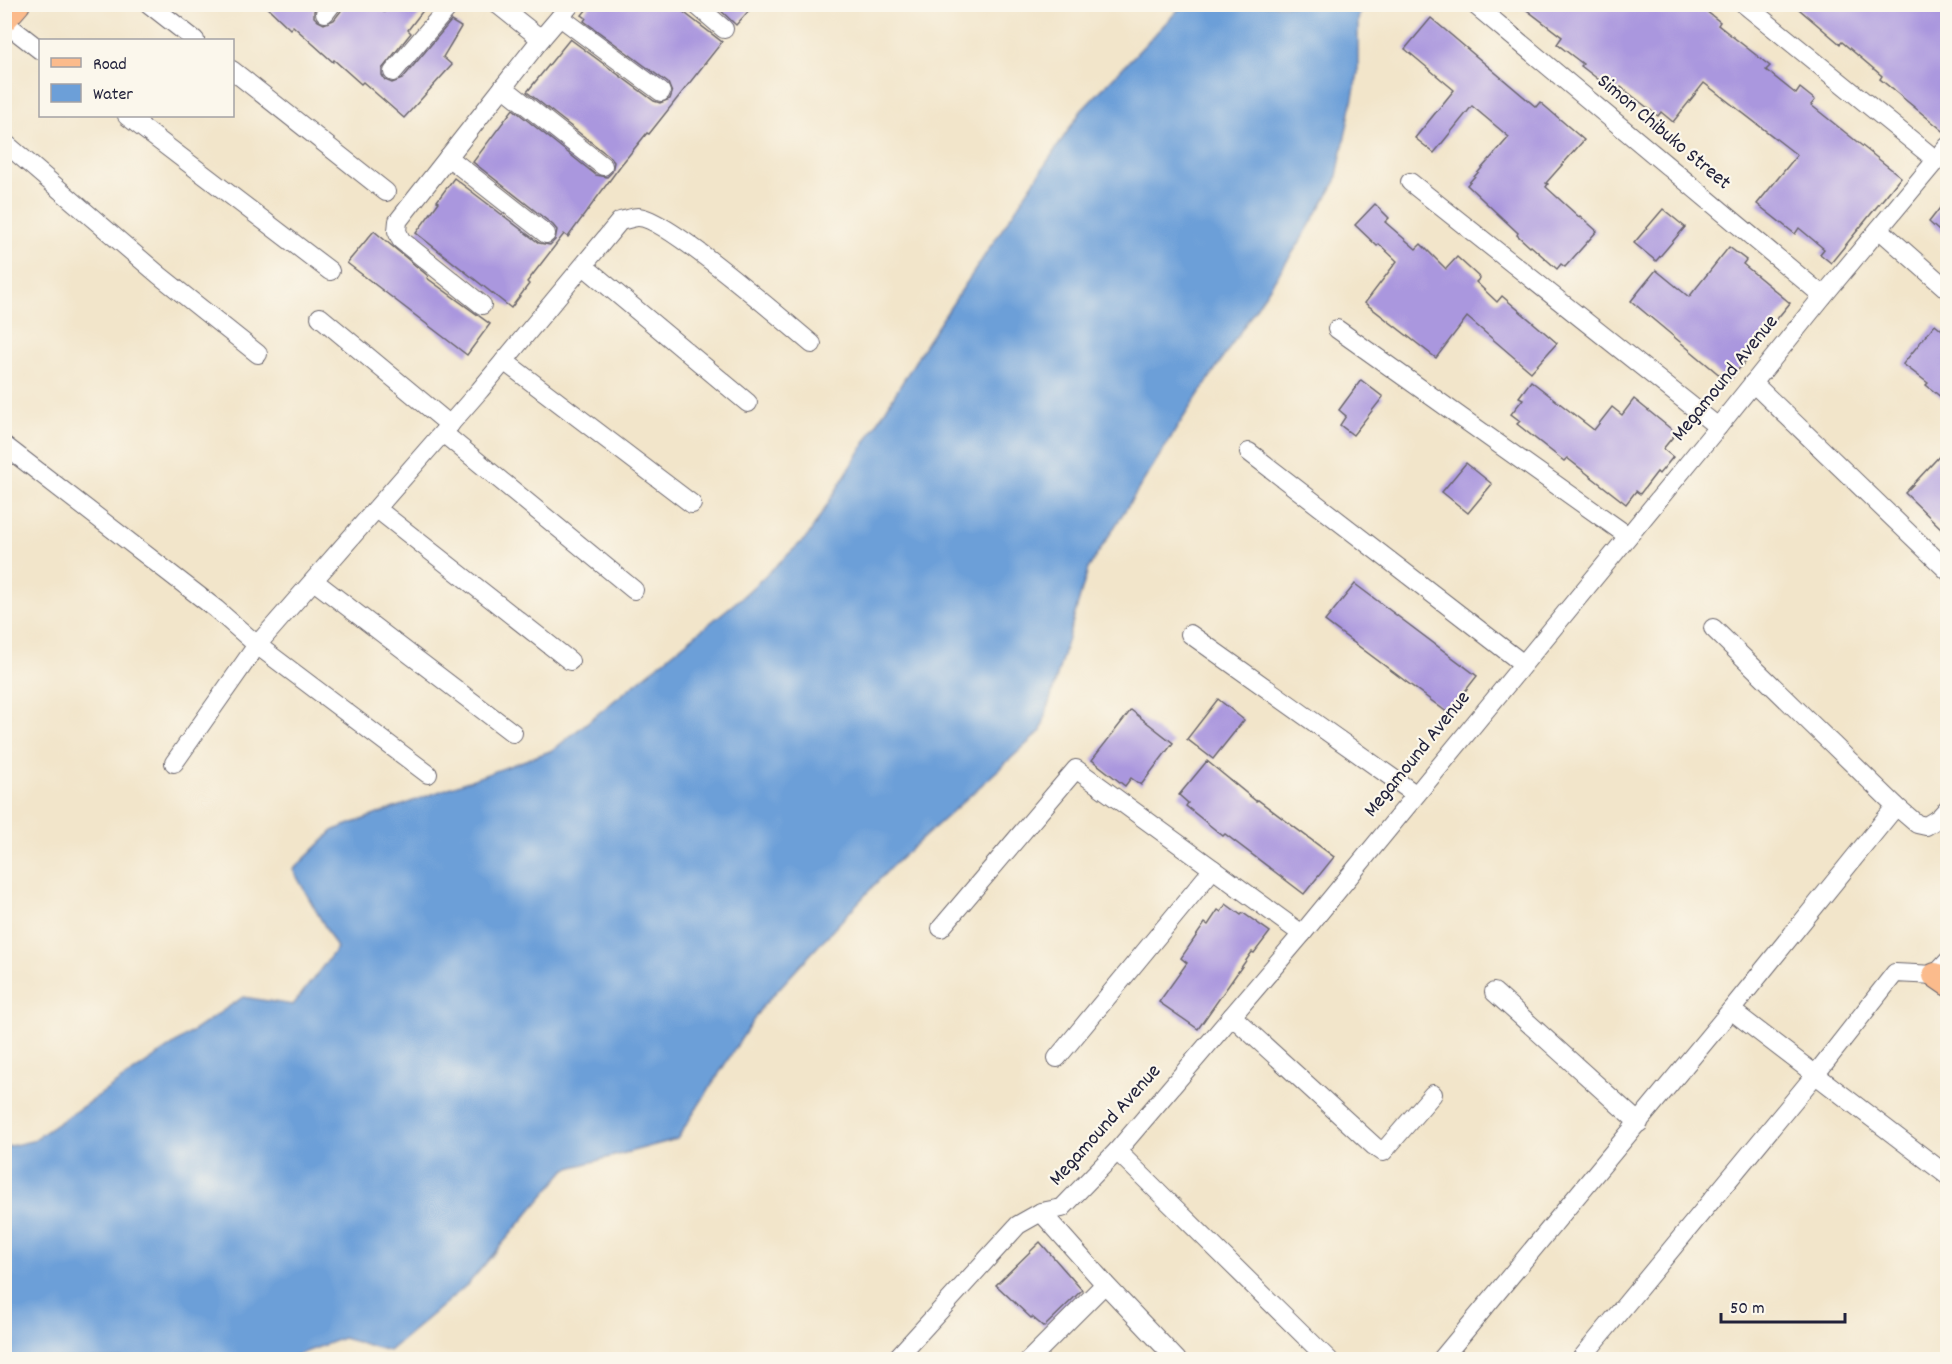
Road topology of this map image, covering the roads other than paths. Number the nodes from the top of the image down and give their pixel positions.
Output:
1 (18, 4) edge
2 (149, 4) edge
3 (452, 4) edge
4 (497, 4) edge
5 (695, 4) edge
6 (1474, 4) edge
7 (1744, 4) edge
8 (565, 11) edge
9 (4, 21) edge
10 (724, 29) dead end
11 (194, 39) edge
12 (542, 39) junction
13 (39, 49) edge
14 (234, 72) edge
15 (393, 72) dead end
16 (503, 87) junction
17 (661, 92) dead end
18 (128, 117) edge
19 (4, 142) edge
20 (1942, 153) edge
21 (448, 157) junction
22 (603, 166) dead end
23 (1410, 182) dead end
24 (386, 192) dead end
25 (1879, 229) junction
26 (546, 234) dead end
27 (584, 266) junction
28 (330, 271) dead end
29 (1947, 290) edge
30 (1823, 296) junction
31 (482, 305) dead end
32 (320, 317) dead end
33 (1337, 329) dead end
34 (812, 344) dead end
35 (258, 354) dead end
36 (504, 361) junction
37 (1753, 383) junction
38 (748, 403) dead end
39 (1718, 427) junction
40 (446, 429) junction
41 (4, 445) edge
42 (1249, 452) dead end
43 (692, 504) dead end
44 (377, 509) junction
45 (1628, 536) junction
46 (1947, 571) edge
47 (314, 581) junction
48 (634, 590) dead end
49 (1713, 628) dead end
50 (1190, 634) dead end
51 (257, 645) junction
52 (570, 661) dead end
53 (1522, 663) junction
54 (513, 733) dead end
55 (174, 763) dead end
56 (428, 774) dead end
57 (1415, 794) junction
58 (1896, 806) junction
59 (1947, 808) edge
60 (1213, 869) junction
61 (941, 928) dead end
62 (1302, 934) junction
63 (1943, 973) edge
64 (1494, 992) dead end
65 (1731, 1010) junction
66 (1232, 1016) junction
67 (1058, 1058) dead end
68 (1815, 1075) junction
69 (1433, 1094) dead end
70 (1639, 1123) junction
71 (1117, 1151) junction
72 (1947, 1176) edge
73 (1041, 1212) junction
74 (1105, 1284) junction
75 (895, 1359) edge
76 (1029, 1359) edge
77 (1178, 1359) edge
78 (1329, 1359) edge
79 (1441, 1359) edge
80 (1580, 1359) edge

1 - 9 main road
2 - 11 street
3 - 15 street
4 - 12 street
5 - 10 street
6 - 30 street, Simon Chibuko Street
7 - 20 street
8 - 12 street
8 - 17 street
9 - 13 street
12 - 16 street
14 - 24 street
16 - 21 street
16 - 22 street
18 - 28 street
19 - 35 street
20 - 25 street, Megamound Avenue
21 - 26 street
21 - 31 street
23 - 39 street
25 - 29 street
25 - 30 street, Megamound Avenue
27 - 34 street
27 - 36 street
27 - 38 street
30 - 37 street, Megamound Avenue
32 - 40 street
33 - 45 street
36 - 40 street
36 - 43 street
37 - 39 street, Megamound Avenue
37 - 46 street
39 - 45 street, Megamound Avenue
40 - 44 street
40 - 48 street
41 - 51 street
42 - 53 street
44 - 47 street
44 - 52 street
45 - 53 street, Megamound Avenue
47 - 51 street
47 - 54 street
49 - 58 street
50 - 57 street
51 - 55 street
51 - 56 street
53 - 57 street, Megamound Avenue
57 - 62 street, Megamound Avenue
58 - 59 street
58 - 65 street
60 - 61 street
60 - 62 street
60 - 67 street
62 - 66 street, Megamound Avenue
63 - 68 street
64 - 70 street
65 - 68 street
65 - 70 street
66 - 69 street
66 - 71 street, Megamound Avenue
68 - 72 street
68 - 80 street
70 - 79 street
71 - 73 street, Megamound Avenue
71 - 78 street
73 - 74 street
73 - 75 street, Megamound Avenue
74 - 76 street
74 - 77 street

